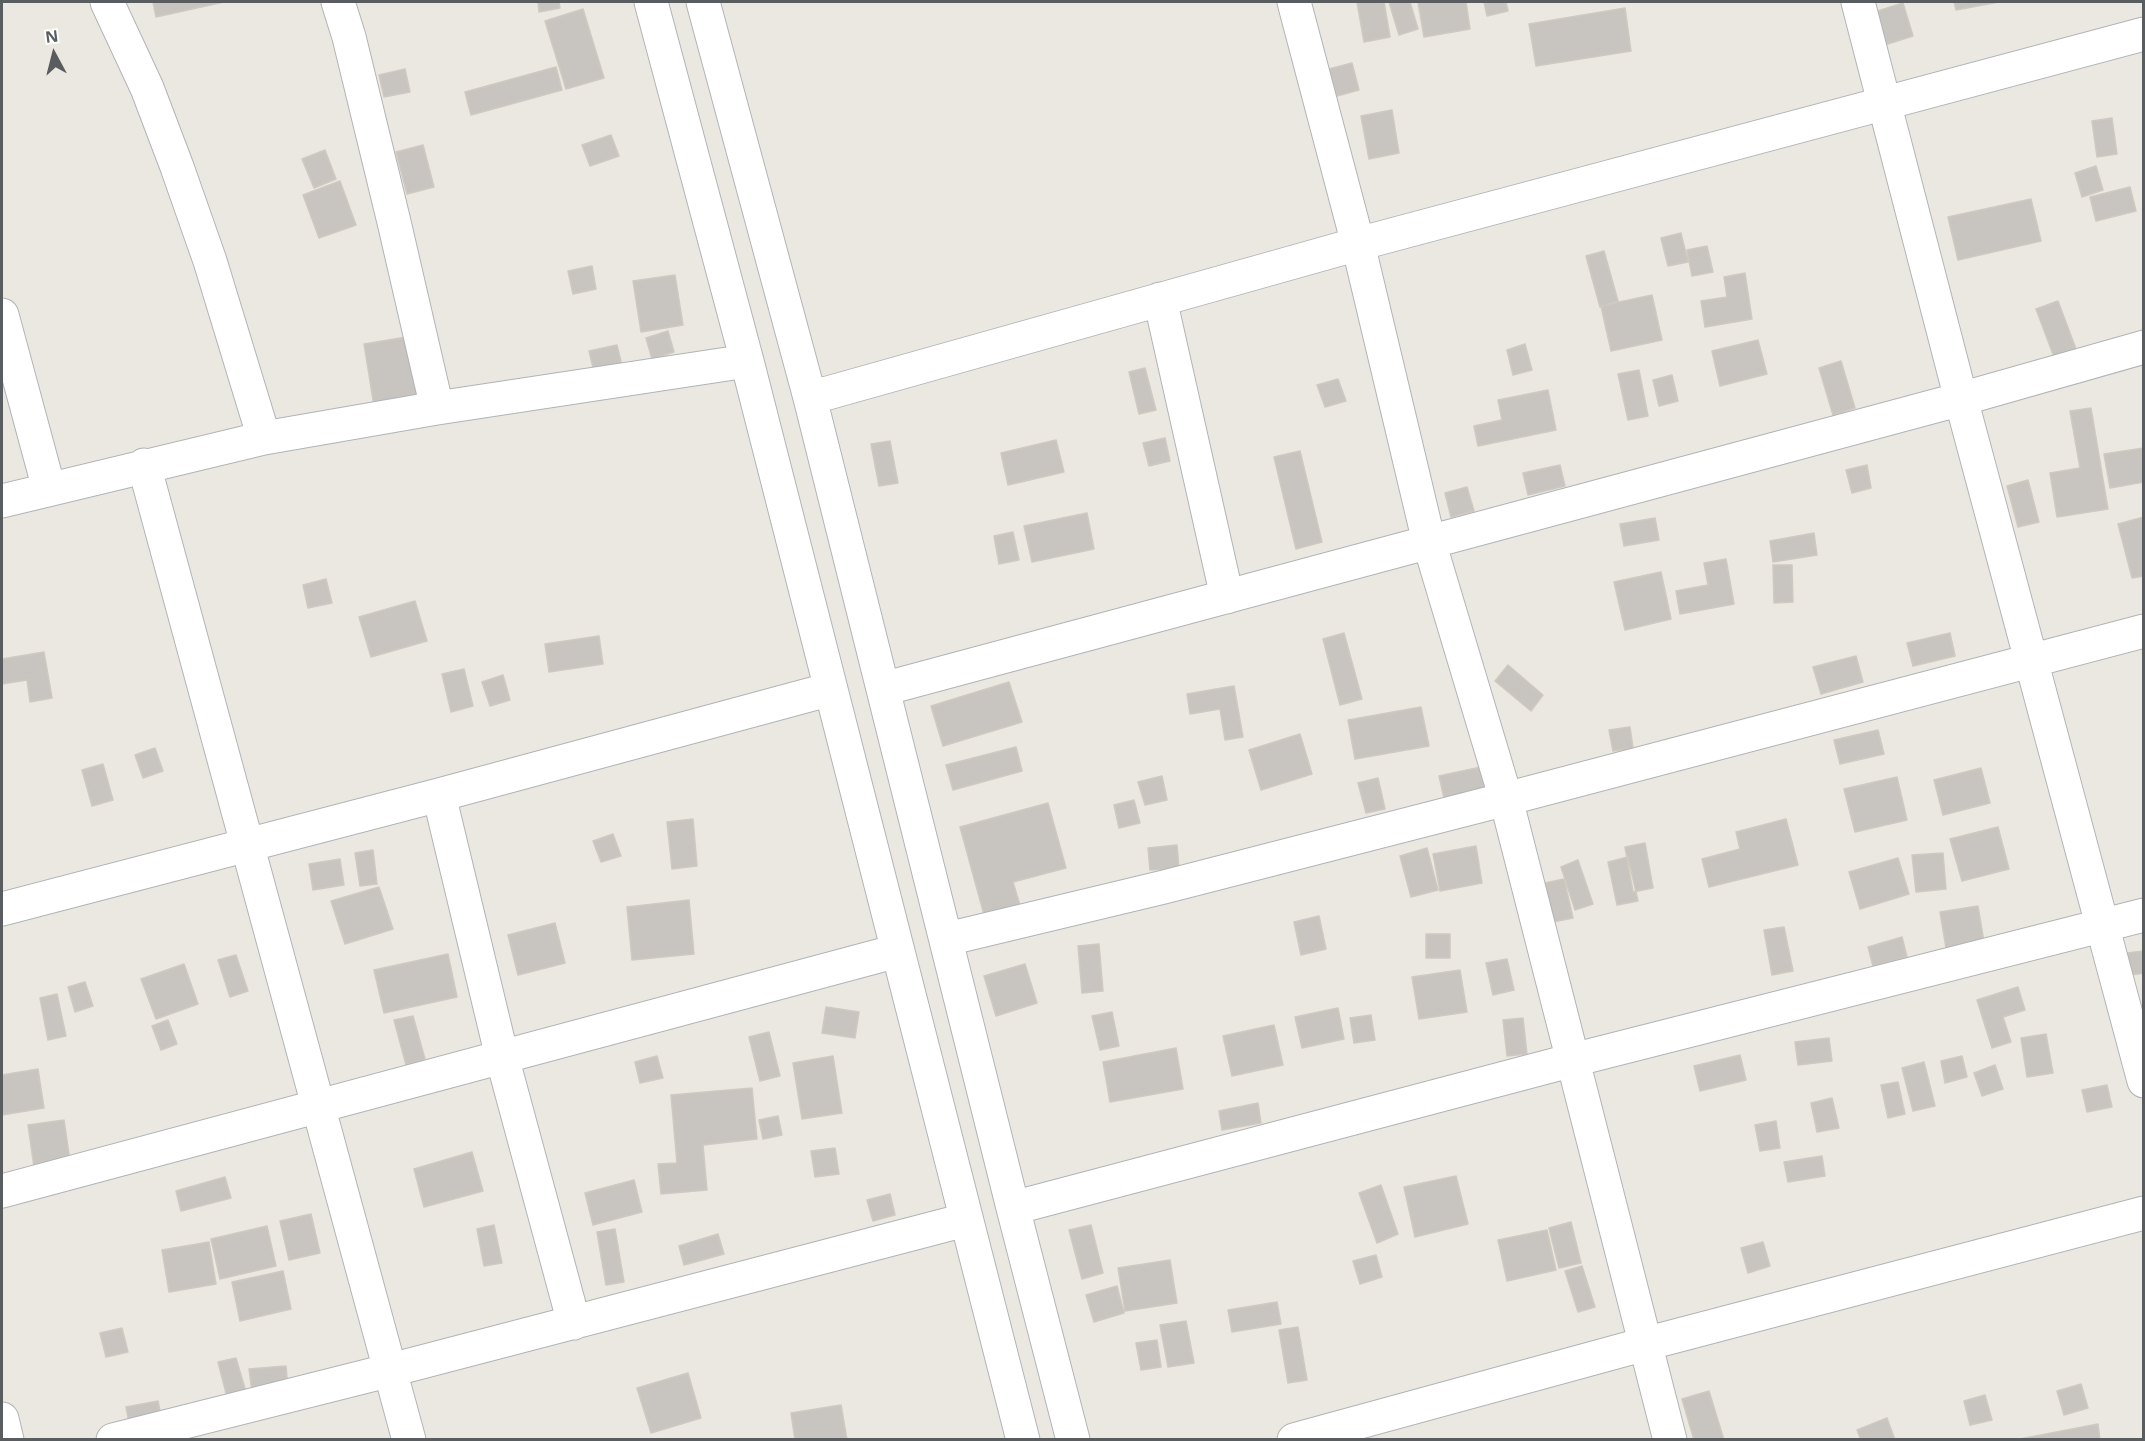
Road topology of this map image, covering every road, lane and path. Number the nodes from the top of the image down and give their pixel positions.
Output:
1 (107, 2) edge
2 (338, 2) edge
3 (651, 2) edge
4 (703, 2) edge
5 (1294, 2) edge
6 (1858, 2) edge
7 (2144, 34) edge
8 (1885, 104) junction
9 (1358, 243) junction
10 (1160, 299) junction
11 (2, 315) edge
12 (2144, 347) edge
13 (747, 361) junction
14 (810, 398) junction
15 (1961, 399) junction
16 (437, 408) junction
17 (264, 438) junction
18 (144, 465) junction
19 (49, 489) junction
20 (2, 501) edge
21 (1429, 542) junction
22 (1227, 597) junction
23 (2144, 631) edge
24 (2032, 662) junction
25 (831, 689) junction
26 (883, 689) junction
27 (439, 795) junction
28 (1506, 799) junction
29 (247, 844) junction
30 (2, 909) edge
31 (2144, 915) edge
32 (2103, 927) junction
33 (947, 939) junction
34 (897, 951) junction
35 (502, 1057) junction
36 (1573, 1060) junction
37 (2144, 1081) edge
38 (319, 1106) junction
39 (2, 1191) edge
40 (1013, 1208) junction
41 (2144, 1213) edge
42 (965, 1220) junction
43 (574, 1323) junction
44 (1646, 1344) junction
45 (391, 1370) junction
46 (2, 1419) edge
47 (7, 1440) edge
48 (113, 1440) edge
49 (409, 1440) edge
50 (1023, 1440) edge
51 (1073, 1440) edge
52 (1294, 1440) edge
53 (1670, 1440) edge

1 - 17 street
2 - 16 street
3 - 13 street
4 - 14 street
5 - 9 street
6 - 8 street
7 - 8 street
8 - 9 street
8 - 15 street
9 - 10 street
9 - 21 street
10 - 14 street
10 - 22 street
11 - 19 street
12 - 15 street
13 - 16 street
13 - 25 street
14 - 26 street
15 - 21 street
15 - 24 street
16 - 17 street
17 - 18 street
18 - 19 street
18 - 29 street
19 - 20 street
21 - 22 street
21 - 28 street
22 - 26 street
23 - 24 street
24 - 28 street
24 - 32 street
25 - 27 street
25 - 34 street
26 - 33 street
27 - 29 street
27 - 35 street
28 - 33 street
28 - 36 street
29 - 30 street
29 - 38 street
31 - 32 street
32 - 36 street
32 - 37 street
33 - 40 street
34 - 35 street
34 - 42 street
35 - 38 street
35 - 43 street
36 - 40 street
36 - 44 street
38 - 39 street
38 - 45 street
40 - 51 street
41 - 44 street
42 - 43 street
42 - 50 street
43 - 45 street
44 - 52 street
44 - 53 street
45 - 48 street
45 - 49 street
46 - 47 street

